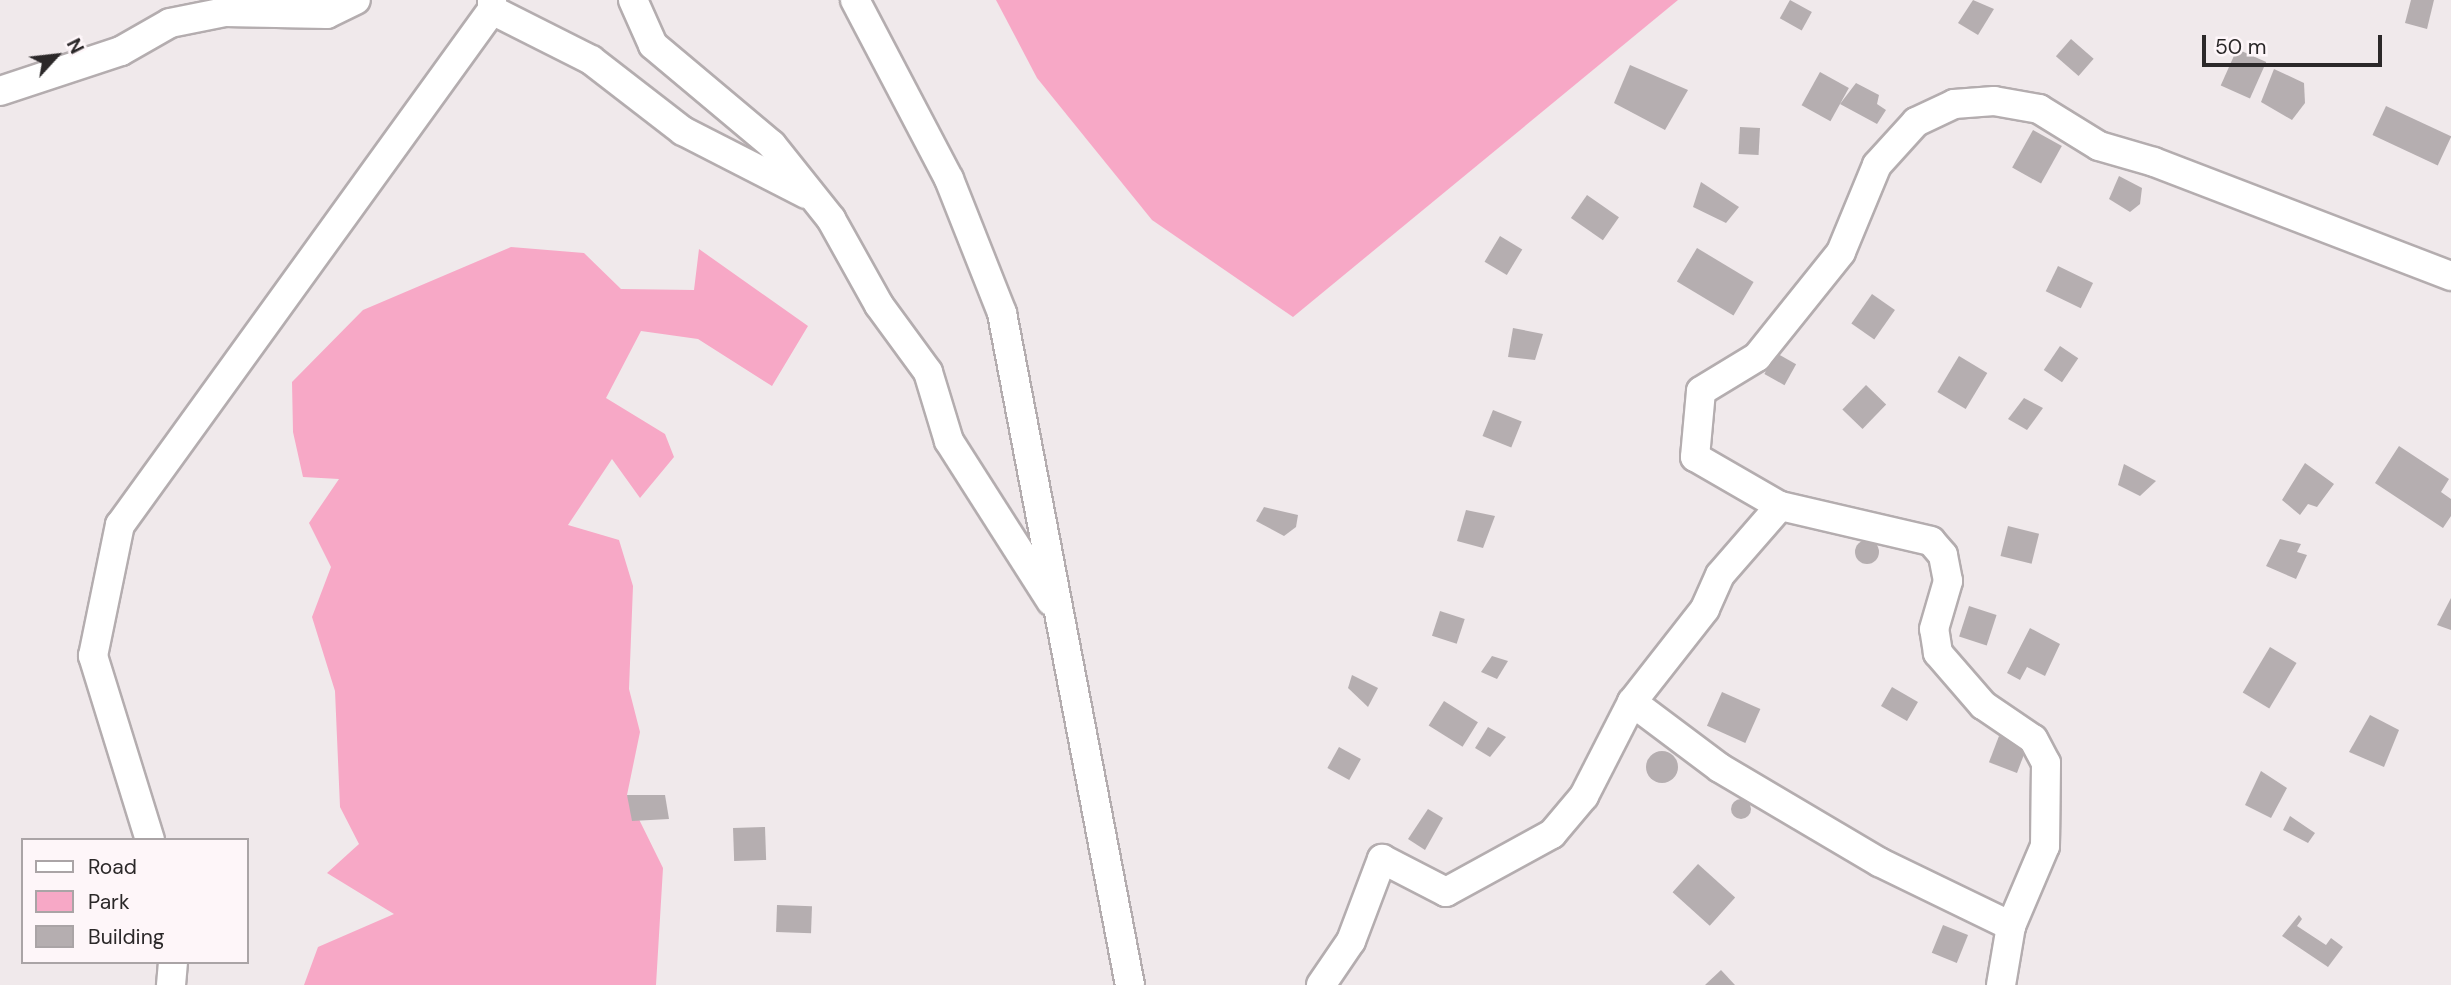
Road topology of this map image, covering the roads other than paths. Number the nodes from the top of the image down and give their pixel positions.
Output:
1 (356, 0) edge
2 (633, 0) edge
3 (855, 0) edge
4 (492, 5) edge
5 (0, 91) edge
6 (816, 200) junction
7 (2451, 275) edge
8 (1780, 506) junction
9 (1060, 616) junction
10 (1632, 702) junction
11 (149, 838) edge
12 (2011, 926) junction
13 (173, 964) edge
14 (172, 985) edge
15 (1130, 985) edge
16 (1321, 985) edge
17 (2001, 985) edge

1 - 5 street
2 - 6 street
3 - 9 street
4 - 6 street
4 - 11 street
6 - 9 street
7 - 8 street
8 - 10 street
8 - 12 street
9 - 15 street
10 - 12 street
10 - 16 street
12 - 17 street
13 - 14 street

